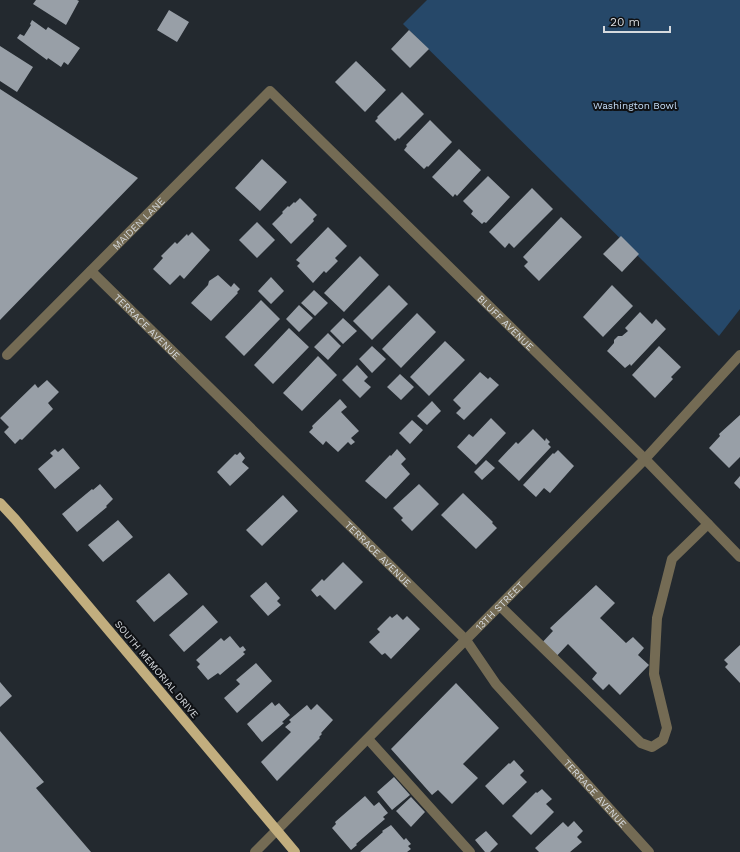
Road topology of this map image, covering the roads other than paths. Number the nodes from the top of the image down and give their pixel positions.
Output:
1 (270, 91) joint
2 (91, 271) junction
3 (7, 355) dead end
4 (740, 355) edge
5 (645, 460) junction
6 (0, 503) edge
7 (708, 524) junction
8 (740, 557) edge
9 (500, 606) junction
10 (466, 640) junction
11 (368, 739) junction
12 (277, 830) junction
13 (255, 852) edge
14 (295, 852) edge
15 (470, 852) edge
16 (649, 852) edge

1 - 2 street, MAIDEN LANE
1 - 5 street, BLUFF AVENUE
2 - 3 street, MAIDEN LANE
2 - 10 street, TERRACE AVENUE
4 - 5 street, 13TH STREET
5 - 7 street, BLUFF AVENUE
5 - 9 street, 13TH STREET
6 - 12 main road, SOUTH MEMORIAL DRIVE
7 - 8 street, BLUFF AVENUE
7 - 9 street
9 - 10 street, 13TH STREET
10 - 11 street, 13TH STREET
10 - 16 street, TERRACE AVENUE
11 - 12 street, 13TH STREET
11 - 15 street
12 - 13 street, 13TH STREET
12 - 14 main road, SOUTH MEMORIAL DRIVE

